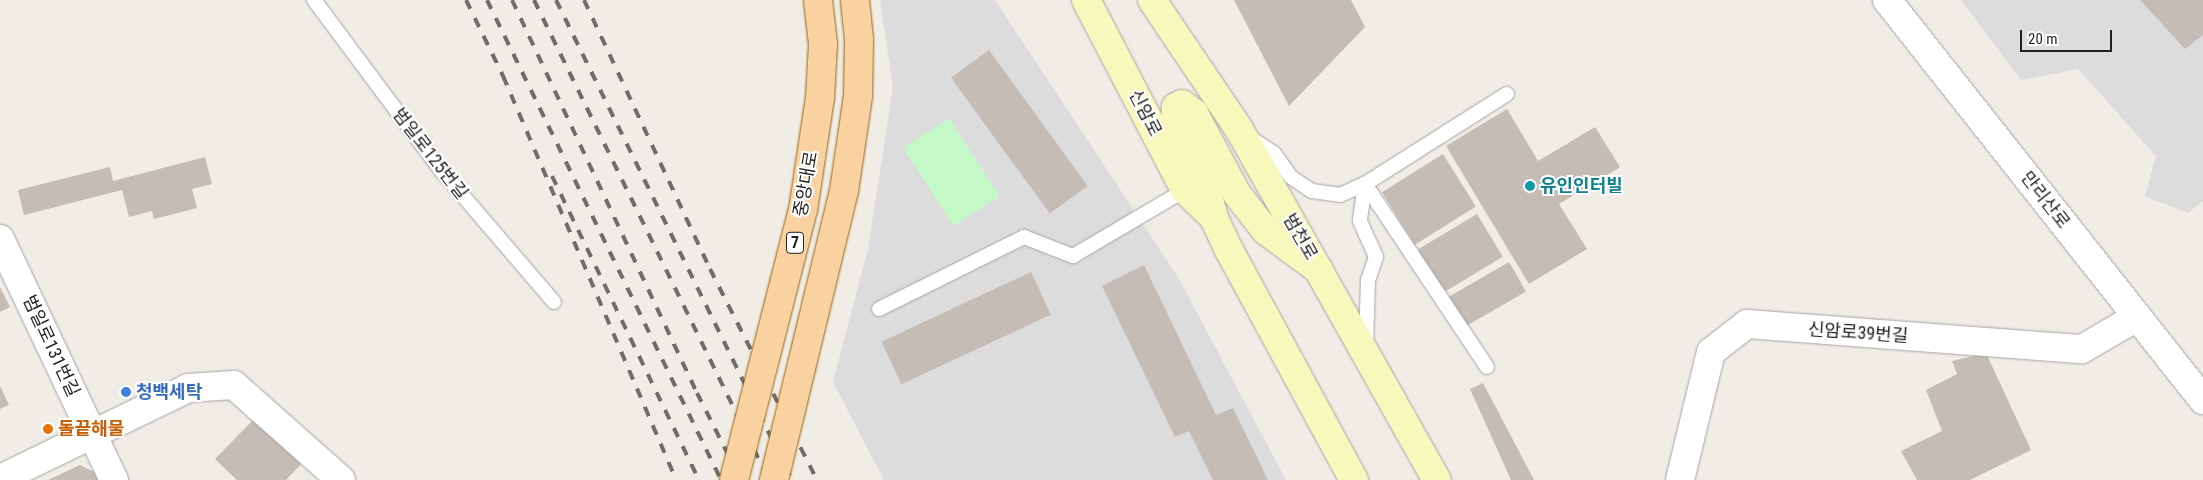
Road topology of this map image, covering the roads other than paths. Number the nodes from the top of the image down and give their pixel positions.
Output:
1 (314, 0) edge
2 (818, 0) edge
3 (855, 0) edge
4 (1086, 0) edge
5 (1152, 0) edge
6 (1887, 0) edge
7 (1507, 94) dead end
8 (1239, 129) junction
9 (1365, 184) junction
10 (1185, 190) junction
11 (1214, 218) junction
12 (0, 239) edge
13 (1319, 270) junction
14 (554, 302) dead end
15 (879, 309) dead end
16 (2137, 316) junction
17 (1365, 350) junction
18 (1486, 368) dead end
19 (2203, 400) edge
20 (92, 434) junction
21 (0, 479) edge
22 (114, 480) edge
23 (341, 480) edge
24 (734, 480) edge
25 (774, 480) edge
26 (1354, 480) edge
27 (1437, 480) edge
28 (1680, 480) edge

1 - 14 lane, 범일로125번길
2 - 24 main road, 중앙대로 / 7, bridge
3 - 25 main road, 중앙대로 / 7, bridge
4 - 10 main road, 신암로
5 - 8 main road, 범천로
6 - 16 street, 만리산로
7 - 9 lane
8 - 9 lane
8 - 13 main road, 범천로
9 - 17 lane
9 - 18 lane
10 - 11 main road, 신암로
10 - 15 lane
11 - 13 main road
11 - 26 main road
12 - 20 street, 범일로131번길
13 - 17 main road, 범천로
16 - 19 street, 만리산로
16 - 28 street, 신암로39번길
17 - 27 main road, 범천로
20 - 21 street
20 - 22 street, 범일로131번길
20 - 23 street

